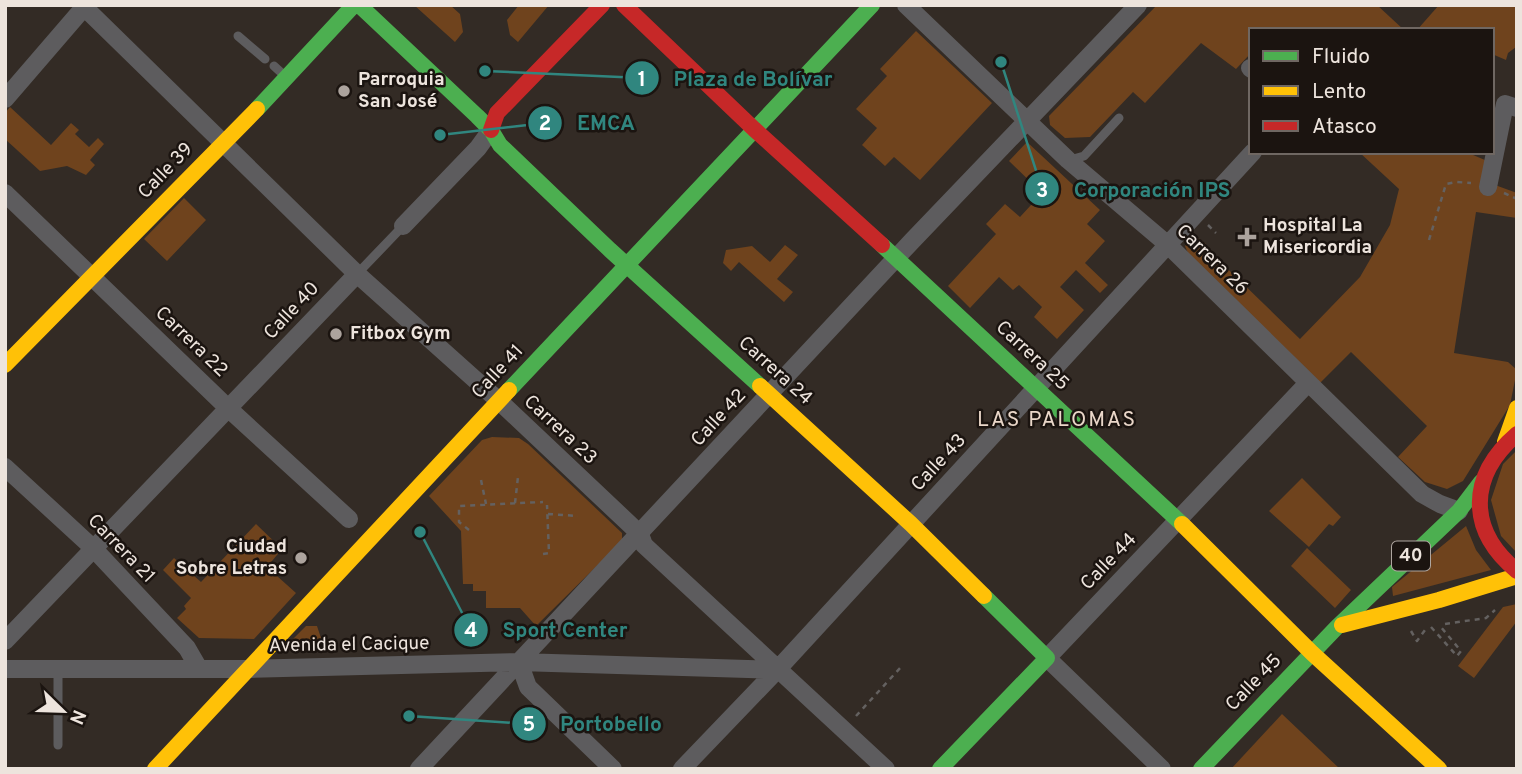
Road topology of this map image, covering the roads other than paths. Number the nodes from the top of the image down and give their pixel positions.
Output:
1 (357, 5) edge
2 (602, 5) edge
3 (624, 5) edge
4 (872, 5) edge
5 (906, 5) edge
6 (1138, 5) edge
7 (84, 6) edge
8 (238, 36) dead end
9 (265, 59) dead end
10 (274, 66) dead end
11 (287, 78) junction
12 (5, 99) edge
13 (1517, 108) edge
14 (1118, 118) dead end
15 (1028, 121) junction
16 (754, 129) junction
17 (491, 130) junction
18 (223, 143) junction
19 (1251, 154) edge
20 (1068, 160) junction
21 (1488, 187) road end
22 (5, 193) edge
23 (403, 226) joint
24 (1167, 244) junction
25 (897, 258) junction
26 (627, 266) junction
27 (356, 274) junction
28 (93, 275) junction
29 (5, 365) edge
30 (1308, 383) junction
31 (1037, 388) junction
32 (769, 394) junction
33 (499, 401) junction
34 (1517, 408) edge
35 (229, 409) junction
36 (1511, 438) edge
37 (5, 467) edge
38 (1481, 482) junction
39 (1459, 511) junction
40 (349, 519) dead end
41 (1178, 520) junction
42 (911, 524) junction
43 (640, 534) junction
44 (93, 548) junction
45 (1517, 573) edge
46 (1338, 627) junction
47 (5, 641) edge
48 (1312, 653) junction
49 (1047, 658) junction
50 (519, 662) junction
51 (198, 667) junction
52 (58, 668) junction
53 (247, 668) junction
54 (5, 669) edge
55 (777, 670) junction
56 (58, 745) dead end
57 (155, 769) edge
58 (419, 769) edge
59 (613, 769) edge
60 (682, 769) edge
61 (886, 769) edge
62 (940, 769) edge
63 (1162, 769) edge
64 (1201, 769) edge
65 (1439, 769) edge

1 - 11 main road, Calle 39
1 - 17 main road, Carrera 24
2 - 17 main road, Calle 40
3 - 16 main road, Carrera 25
4 - 16 main road, Calle 41
5 - 15 street, Carrera 26
6 - 15 street, Calle 42
7 - 12 street
7 - 18 street, Carrera 23
8 - 9 lane
10 - 11 lane
11 - 18 main road, Calle 39
13 - 21 street
14 - 20 lane
15 - 20 street, Carrera 26
15 - 25 street, Calle 42
16 - 25 main road, Carrera 25
16 - 26 main road, Calle 41
17 - 23 street, Calle 40
17 - 26 main road, Carrera 24
18 - 27 street, Carrera 23
18 - 28 main road, Calle 39
19 - 24 street, Calle 43
20 - 24 street, Carrera 26
22 - 28 street, Carrera 22
23 - 27 lane, Calle 40
24 - 30 street, Carrera 26
24 - 31 street, Calle 43
25 - 31 main road, Carrera 25
25 - 32 street, Calle 42
26 - 32 main road, Carrera 24
26 - 33 main road, Calle 41
27 - 33 street, Carrera 23
27 - 35 street, Calle 40
28 - 29 main road, Calle 39
28 - 35 street, Carrera 22
30 - 39 street, Carrera 26
30 - 41 street, Calle 44
31 - 41 main road, Carrera 25
31 - 42 street, Calle 43
32 - 42 main road, Carrera 24
32 - 43 street, Calle 42
33 - 43 street, Carrera 23
33 - 53 main road, Calle 41
34 - 36 main road, 40
35 - 40 street, Carrera 22
35 - 44 street, Calle 40
36 - 38 main road, 40
37 - 44 street, Carrera 21
38 - 39 main road, Calle 45 / 40
38 - 45 main road, 40
39 - 46 main road, Calle 45 / 40
41 - 48 main road, Carrera 25
41 - 49 street, Calle 44
42 - 49 main road, Carrera 24
42 - 55 street, Calle 43
43 - 50 street, Calle 42
43 - 55 street, Carrera 23
44 - 47 street, Calle 40
44 - 51 street, Carrera 21
45 - 46 main road, 40
46 - 48 main road, Calle 45 / 40
48 - 64 main road, Calle 45 / 40
48 - 65 main road, Carrera 25
49 - 62 main road, Calle 44
49 - 63 street, Carrera 24
50 - 53 street, Avenida el Cacique
50 - 55 street, Avenida el Cacique
50 - 58 street, Calle 42
50 - 59 street
51 - 52 street, Avenida el Cacique
51 - 53 street, Avenida el Cacique
52 - 54 street, Avenida el Cacique
52 - 56 lane
53 - 57 main road, Calle 41
55 - 60 street, Calle 43
55 - 61 street, Carrera 23

